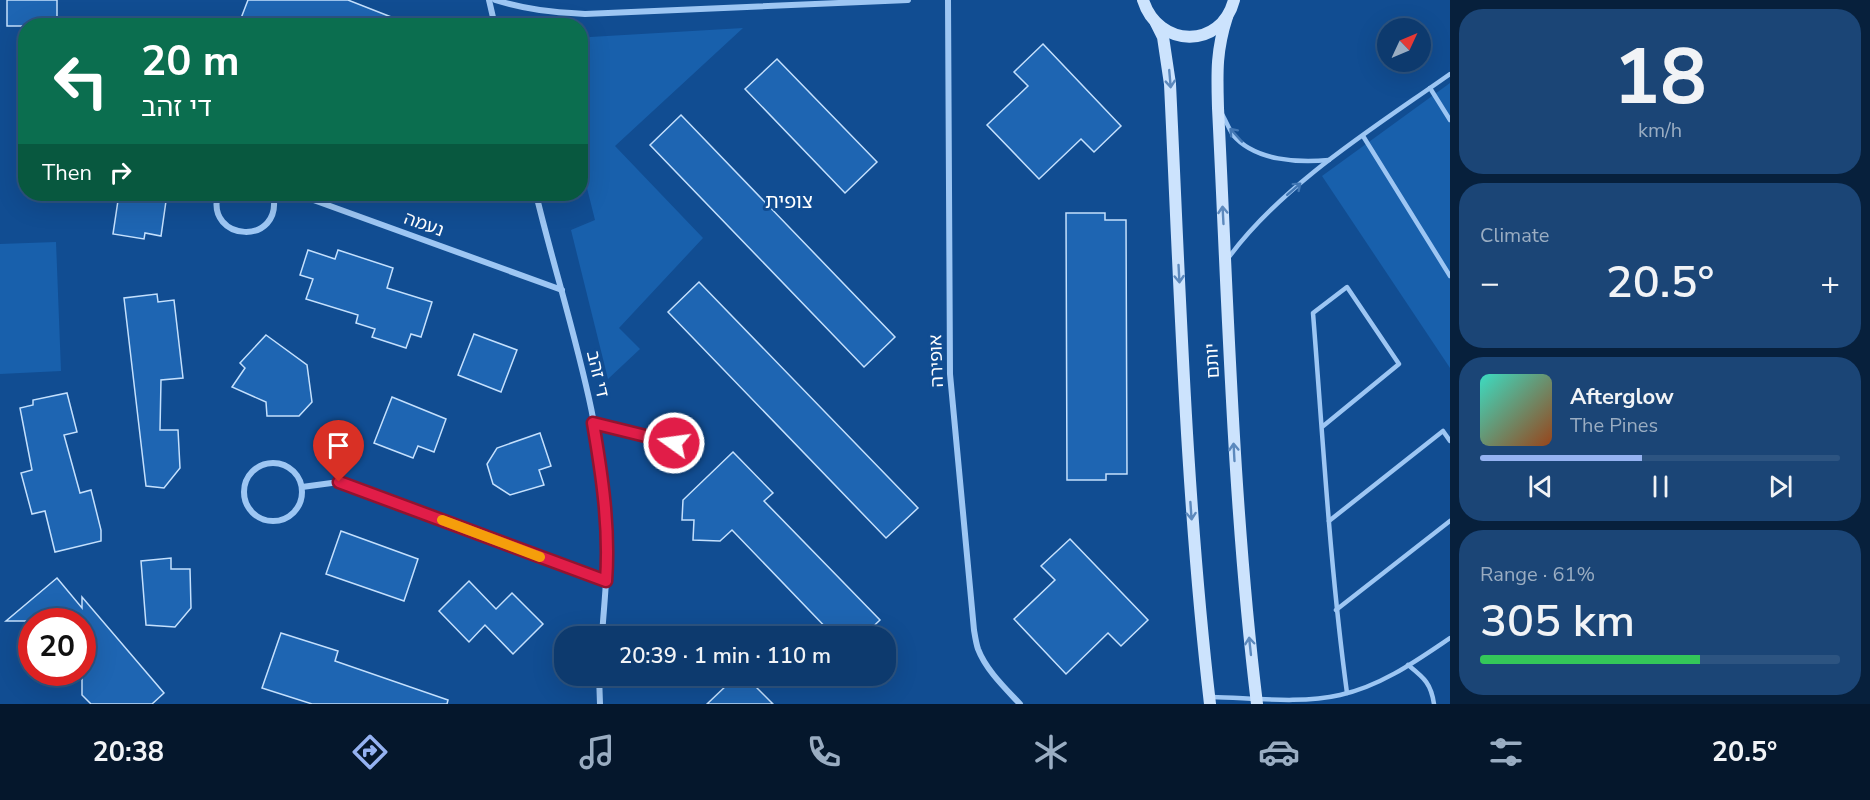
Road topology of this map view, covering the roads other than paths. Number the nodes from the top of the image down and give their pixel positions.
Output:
1 (489, 0) edge
2 (495, 0) edge
3 (908, 0) edge
4 (948, 0) edge
5 (1143, 0) edge
6 (1234, 0) edge
7 (1227, 17) junction
8 (493, 18) edge
9 (1156, 23) junction
10 (1450, 74) edge
11 (1430, 88) junction
12 (1218, 108) junction
13 (1450, 120) edge
14 (1363, 136) junction
15 (1329, 160) junction
16 (217, 201) edge
17 (273, 201) edge
18 (316, 201) edge
19 (538, 201) edge
20 (1225, 262) junction
21 (1450, 276) edge
22 (562, 290) junction
23 (593, 423) junction
24 (1322, 427) junction
25 (1450, 441) edge
26 (674, 443) dead end
27 (302, 487) junction
28 (1329, 521) junction
29 (1450, 521) edge
30 (606, 581) junction
31 (1336, 610) junction
32 (603, 626) edge
33 (1450, 638) edge
34 (1408, 665) junction
35 (599, 686) edge
36 (1347, 693) junction
37 (1209, 700) edge
38 (1256, 701) edge
39 (600, 704) edge
40 (1020, 704) edge
41 (1434, 704) edge

1 - 8 street
2 - 3 street
4 - 40 street, אופירה
5 - 9 main road, יותם
6 - 7 main road, יותם
7 - 9 main road
7 - 12 main road, יותם
9 -> 37 main road, יותם
10 - 11 lane
11 - 13 lane
11 - 14 lane
15 -> 12 lane
20 -> 12 main road, יותם
14 - 15 lane
14 - 21 lane
20 -> 15 lane
16 - 17 street
18 - 22 street, נעמה
19 - 22 street, די זהב
38 -> 20 main road, יותם
22 - 23 street, די זהב
23 - 26 lane
23 - 30 street, די זהב
24 - 24 lane
24 - 28 lane
25 - 28 lane
27 - 27 street
27 - 30 street
28 - 31 lane
29 - 31 lane
30 - 32 street, די זהב
31 - 36 lane
33 - 34 lane
34 - 36 lane
34 - 41 lane
35 - 39 street
36 - 38 lane
37 - 38 lane

